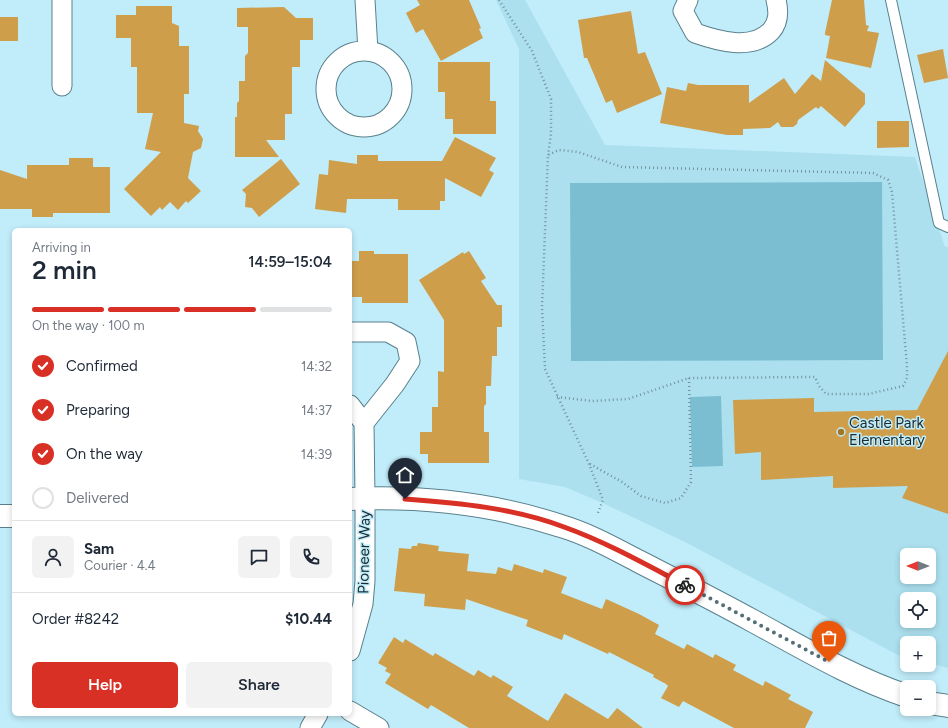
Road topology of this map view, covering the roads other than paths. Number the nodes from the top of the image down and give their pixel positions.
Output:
1 (62, 0) edge
2 (365, 0) edge
3 (688, 0) edge
4 (776, 0) edge
5 (891, 0) edge
6 (368, 51) dead end
7 (62, 86) dead end
8 (948, 227) edge
9 (352, 332) edge
10 (352, 408) edge
11 (364, 423) junction
12 (358, 498) edge
13 (0, 516) edge
14 (12, 516) edge
15 (352, 644) edge
16 (900, 693) edge
17 (936, 704) edge
18 (948, 706) edge
19 (352, 712) edge
20 (317, 716) edge
21 (310, 728) edge
22 (379, 728) edge

1 - 7 street
2 - 6 street
3 - 4 street
5 - 8 lane
9 - 11 street
10 - 11 street
11 - 12 street, Pioneer Way
12 - 15 street, Pioneer Way
12 - 16 street
13 - 14 street
17 - 18 street
19 - 22 street
20 - 21 street

